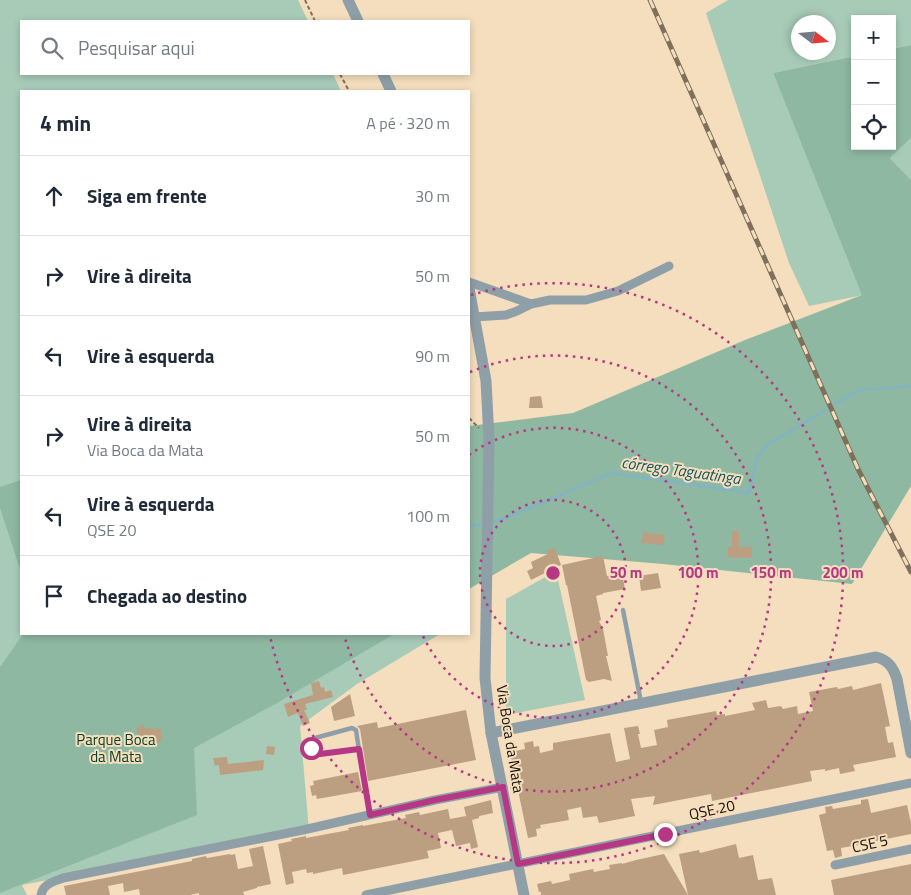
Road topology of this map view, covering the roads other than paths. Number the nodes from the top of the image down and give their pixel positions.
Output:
1 (348, 0) edge
2 (358, 20) edge
3 (383, 75) edge
4 (391, 90) edge
5 (669, 266) dead end
6 (470, 282) edge
7 (470, 294) edge
8 (531, 304) junction
9 (474, 318) junction
10 (623, 610) dead end
11 (641, 704) junction
12 (491, 733) junction
13 (359, 749) junction
14 (911, 753) edge
15 (911, 783) edge
16 (503, 787) junction
17 (370, 815) junction
18 (911, 849) edge
19 (518, 864) junction
20 (835, 865) dead end
21 (41, 895) edge
22 (366, 895) edge
23 (524, 895) edge

1 - 2 street
3 - 4 street
5 - 8 street
6 - 8 street
7 - 9 street, Via Boca da Mata
8 - 9 street
9 - 12 street, Via Boca da Mata
10 - 11 lane
11 - 12 street
11 - 14 street
12 - 16 street, Via Boca da Mata
13 - 13 lane
13 - 17 lane
15 - 19 street, QSE 20
16 - 17 street
16 - 19 street, Via Boca da Mata
17 - 21 street
18 - 20 street, CSE 5
19 - 22 street, QSE 20
19 - 23 street, Via Boca da Mata

